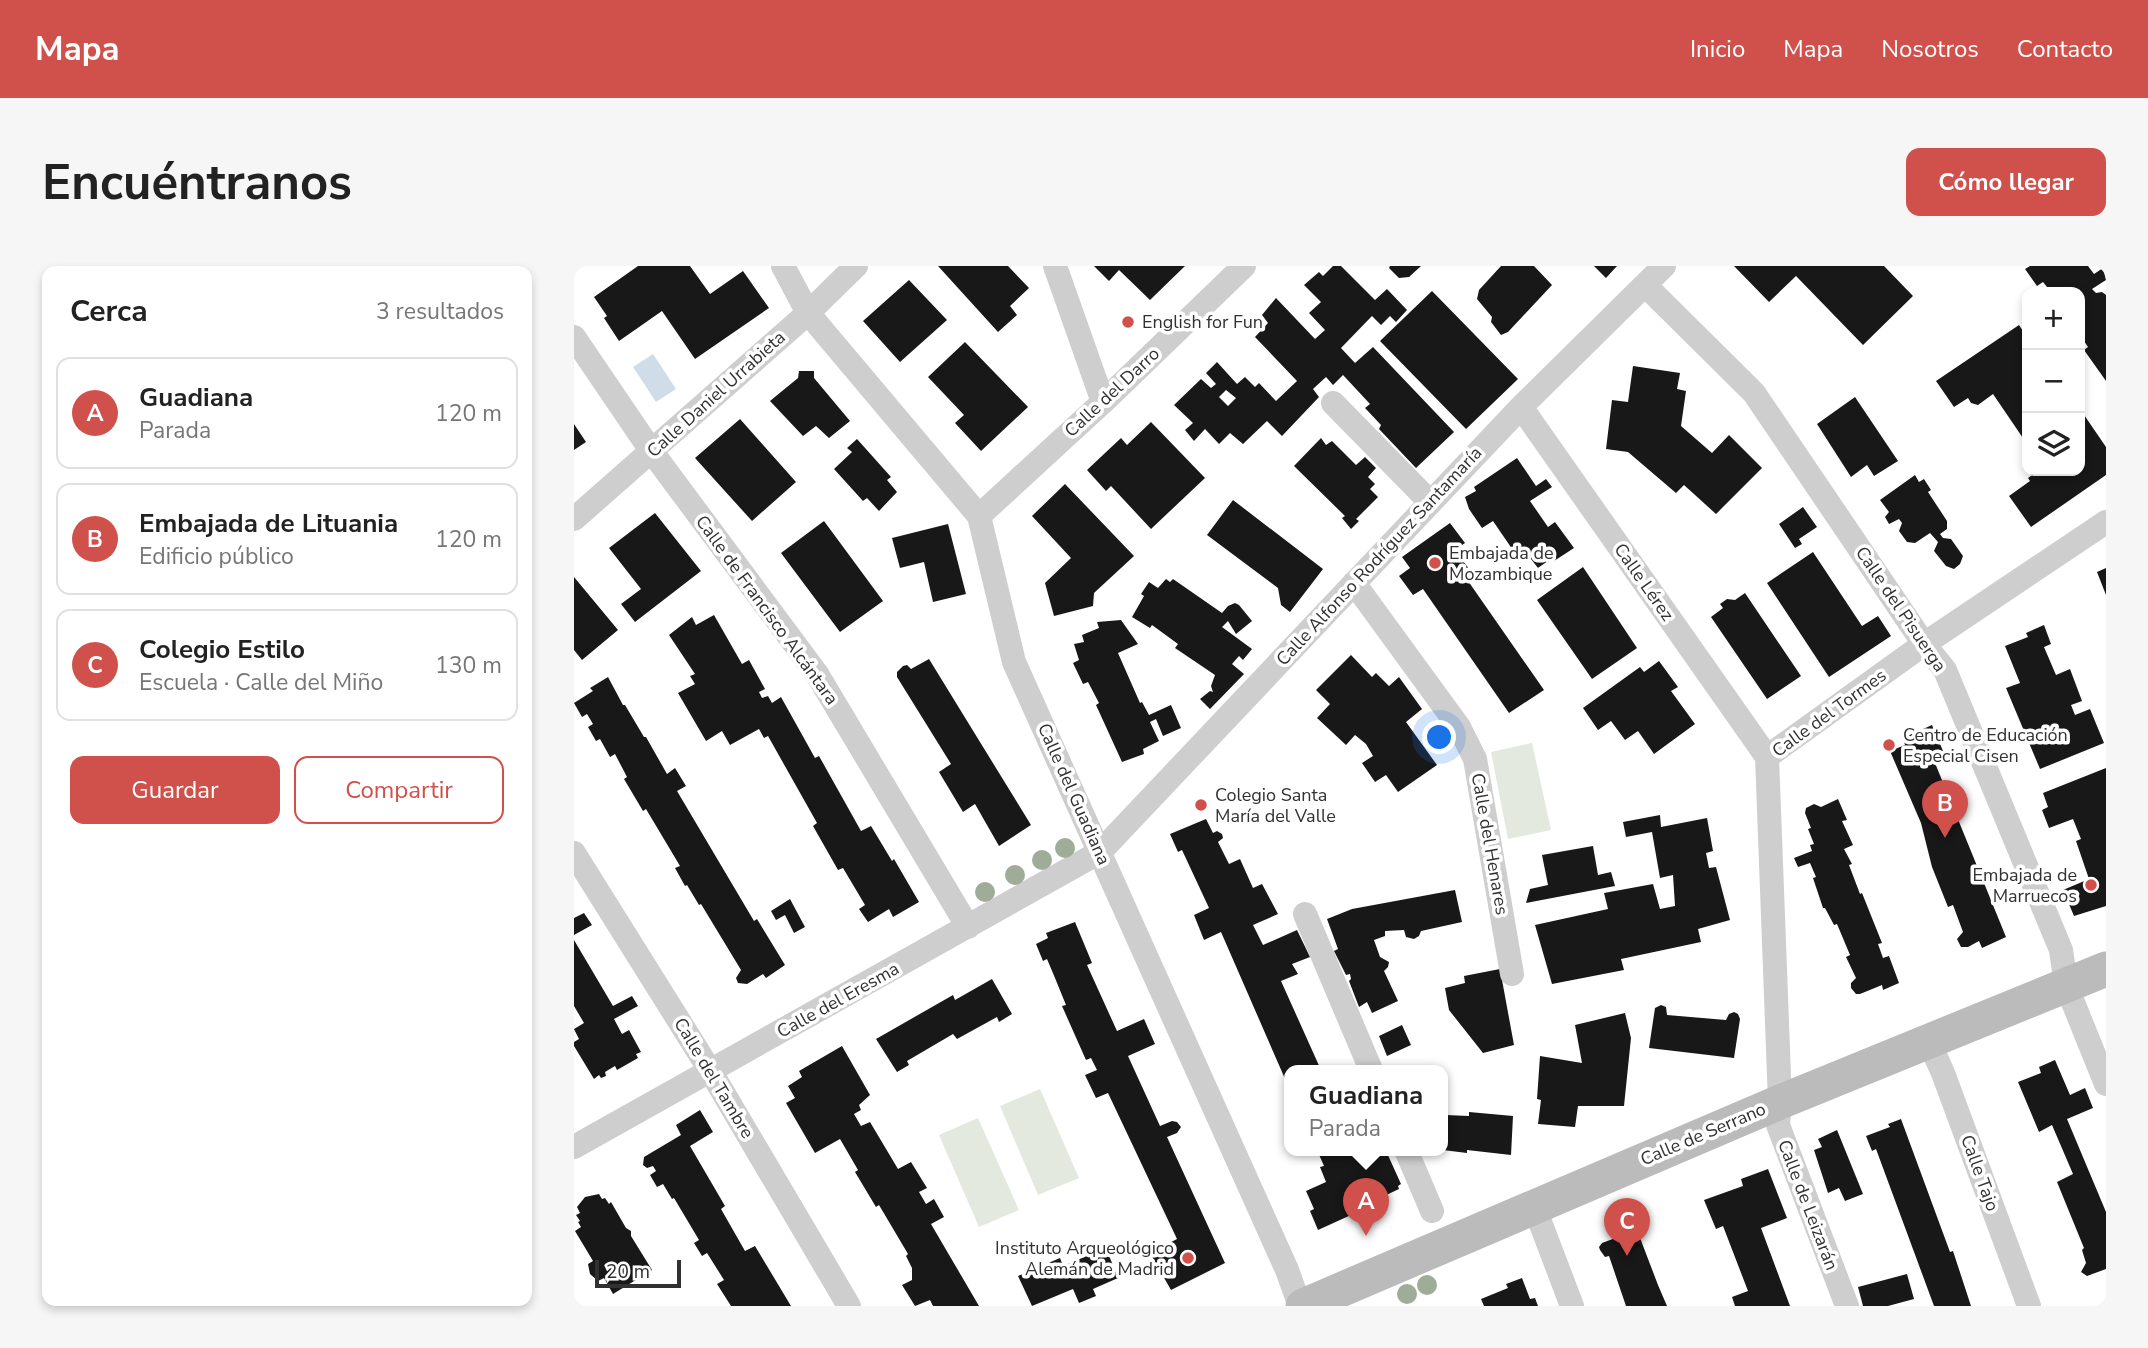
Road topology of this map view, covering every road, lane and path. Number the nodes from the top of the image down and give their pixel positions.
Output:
1 (783, 266) edge
2 (856, 266) edge
3 (1055, 266) edge
4 (1244, 266) edge
5 (1664, 266) edge
6 (1645, 285) junction
7 (808, 313) junction
8 (574, 337) edge
9 (1103, 402) junction
10 (1333, 403) dead end
11 (1521, 407) junction
12 (652, 452) junction
13 (1430, 502) junction
14 (979, 516) junction
15 (574, 519) edge
16 (2106, 522) edge
17 (1354, 583) junction
18 (1924, 644) junction
19 (1767, 757) junction
20 (1100, 852) junction
21 (574, 853) edge
22 (1304, 914) dead end
23 (968, 927) junction
24 (2106, 969) edge
25 (1512, 974) dead end
26 (2066, 985) junction
27 (1929, 1042) junction
28 (1369, 1065) edge
29 (711, 1072) junction
30 (2106, 1084) edge
31 (1780, 1102) junction
32 (574, 1147) edge
33 (1409, 1156) edge
34 (1534, 1206) junction
35 (1432, 1211) dead end
36 (849, 1306) edge
37 (1301, 1306) edge
38 (1572, 1306) edge
39 (1847, 1306) edge
40 (2029, 1306) edge

1 - 7 street, Calle del Guadiana
2 - 7 street, Calle Daniel Urrabieta
3 - 9 street
4 - 9 street, Calle del Darro
5 - 6 street, Calle Alfonso Rodríguez Santamaría
6 - 11 street, Calle Alfonso Rodríguez Santamaría
6 - 18 street, Calle del Pisuerga
7 - 12 street, Calle Daniel Urrabieta
7 - 14 street, Calle del Guadiana
8 - 12 street, Calle de Francisco Alcántara
9 - 14 street, Calle del Darro
10 - 13 street
11 - 13 street, Calle Alfonso Rodríguez Santamaría
11 - 19 street, Calle Lérez
12 - 15 street, Calle Daniel Urrabieta
12 - 23 street, Calle de Francisco Alcántara
13 - 17 street, Calle Alfonso Rodríguez Santamaría
14 - 20 street, Calle del Guadiana
16 - 18 street, Calle del Tormes
17 - 20 street, Calle Alfonso Rodríguez Santamaría
17 - 25 street, Calle del Henares
18 - 19 street, Calle del Tormes
18 - 26 street, Calle del Pisuerga
19 - 31 street, Calle del Tormes
20 - 23 street, Calle del Eresma
20 - 37 street, Calle del Guadiana
21 - 29 street, Calle del Tambre
22 - 28 street
23 - 29 street, Calle del Eresma
24 - 26 street, Calle de Serrano
26 - 27 street, Calle de Serrano
26 - 30 street, Calle del Pisuerga
27 - 31 street, Calle de Serrano
27 - 40 street, Calle Tajo
29 - 32 street, Calle del Eresma
29 - 36 street, Calle del Tambre
31 - 34 street, Calle de Serrano
31 - 39 street, Calle de Leizarán
33 - 35 street
34 - 37 street, Calle de Serrano
34 - 38 street

